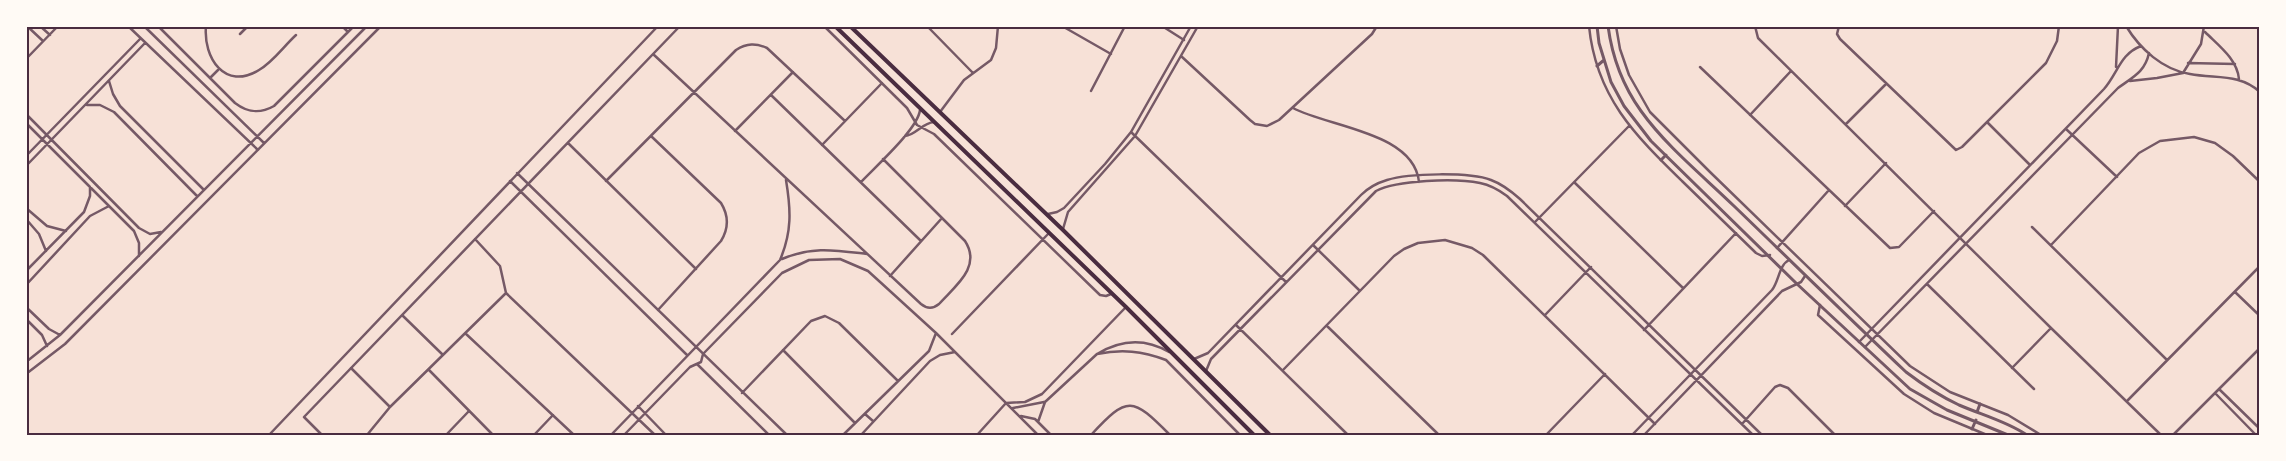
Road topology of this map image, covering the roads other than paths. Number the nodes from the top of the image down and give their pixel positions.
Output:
1 (28, 26) edge
2 (40, 26) edge
3 (58, 26) edge
4 (128, 26) edge
5 (144, 26) edge
6 (158, 26) edge
7 (206, 26) edge
8 (248, 26) edge
9 (342, 26) edge
10 (354, 26) edge
11 (366, 26) edge
12 (381, 26) edge
13 (658, 26) edge
14 (680, 26) edge
15 (824, 26) edge
16 (844, 26) edge
17 (850, 26) edge
18 (927, 26) edge
19 (998, 26) edge
20 (1062, 26) edge
21 (1125, 26) edge
22 (1162, 26) edge
23 (1191, 26) edge
24 (1198, 26) edge
25 (1377, 26) edge
26 (1589, 26) edge
27 (1597, 26) edge
28 (1608, 26) edge
29 (1616, 26) edge
30 (1839, 26) edge
31 (2059, 26) edge
32 (2118, 26) edge
33 (2126, 26) edge
34 (2204, 26) edge
35 (1755, 27) edge
36 (837, 28) edge
37 (348, 32) junction
38 (2205, 32) junction
39 (857, 33) junction
40 (240, 34) dead end
41 (50, 35) junction
42 (296, 35) dead end
43 (140, 39) junction
44 (1184, 40) junction
45 (44, 41) junction
46 (850, 41) junction
47 (145, 43) junction
48 (2141, 46) junction
49 (2149, 53) junction
50 (653, 54) junction
51 (1111, 54) junction
52 (1181, 56) junction
53 (26, 59) edge
54 (1604, 60) junction
55 (2188, 63) junction
56 (2235, 64) junction
57 (1597, 66) junction
58 (1700, 67) dead end
59 (218, 69) junction
60 (1791, 71) junction
61 (793, 72) junction
62 (973, 73) junction
63 (2115, 73) junction
64 (2183, 73) junction
65 (210, 78) junction
66 (2239, 79) junction
67 (109, 80) junction
68 (2128, 81) junction
69 (882, 83) junction
70 (1886, 84) junction
71 (1091, 91) dead end
72 (2260, 92) edge
73 (694, 93) junction
74 (771, 95) junction
75 (85, 105) junction
76 (1293, 108) junction
77 (920, 109) junction
78 (940, 112) junction
79 (26, 114) edge
80 (1750, 115) junction
81 (845, 121) junction
82 (934, 122) junction
83 (1987, 122) junction
84 (26, 123) edge
85 (915, 123) junction
86 (1846, 124) junction
87 (1629, 126) junction
88 (920, 127) junction
89 (2066, 129) junction
90 (735, 131) junction
91 (1131, 132) junction
92 (47, 135) junction
93 (2072, 135) junction
94 (256, 136) junction
95 (651, 136) junction
96 (906, 136) junction
97 (1135, 136) junction
98 (42, 140) junction
99 (52, 140) junction
100 (250, 142) junction
101 (264, 143) junction
102 (568, 143) junction
103 (47, 144) junction
104 (822, 145) junction
105 (258, 150) junction
106 (1666, 155) junction
107 (26, 156) edge
108 (2038, 158) junction
109 (883, 159) junction
110 (1661, 160) junction
111 (1886, 163) junction
112 (2044, 163) junction
113 (2031, 165) junction
114 (26, 166) edge
115 (2260, 173) edge
116 (517, 174) junction
117 (1419, 176) junction
118 (2117, 177) junction
119 (2255, 178) junction
120 (786, 179) junction
121 (510, 181) junction
122 (606, 181) junction
123 (861, 182) junction
124 (1420, 182) junction
125 (1574, 182) junction
126 (2260, 182) edge
127 (528, 184) junction
128 (90, 187) junction
129 (204, 190) junction
130 (1829, 190) junction
131 (521, 191) junction
132 (197, 196) junction
133 (109, 206) junction
134 (1845, 206) junction
135 (26, 208) edge
136 (1064, 208) junction
137 (1934, 211) junction
138 (1068, 212) junction
139 (1046, 214) junction
140 (1540, 217) junction
141 (942, 218) junction
142 (26, 219) edge
143 (1535, 222) junction
144 (2032, 227) dead end
145 (1064, 230) junction
146 (66, 231) junction
147 (163, 231) junction
148 (1049, 233) junction
149 (1736, 233) junction
150 (1961, 237) junction
151 (475, 239) junction
152 (1043, 239) junction
153 (921, 241) junction
154 (1782, 242) junction
155 (1967, 243) junction
156 (1313, 244) junction
157 (2051, 245) junction
158 (1777, 248) junction
159 (1318, 250) junction
160 (46, 252) junction
161 (867, 254) junction
162 (1770, 255) junction
163 (138, 257) junction
164 (780, 260) junction
165 (1789, 260) junction
166 (2260, 266) edge
167 (1591, 267) junction
168 (696, 268) junction
169 (1782, 269) junction
170 (26, 271) edge
171 (1586, 272) junction
172 (890, 276) junction
173 (1805, 276) junction
174 (1282, 278) junction
175 (1286, 282) junction
176 (1797, 284) junction
177 (1926, 284) junction
178 (26, 285) edge
179 (1683, 288) junction
180 (1360, 291) junction
181 (506, 292) junction
182 (2234, 292) junction
183 (1111, 294) junction
184 (1820, 305) junction
185 (26, 307) edge
186 (1126, 307) junction
187 (658, 310) junction
188 (402, 315) junction
189 (1545, 316) junction
190 (2260, 316) edge
191 (26, 319) edge
192 (1236, 324) junction
193 (1649, 324) junction
194 (1326, 326) junction
195 (2051, 328) junction
196 (1240, 329) junction
197 (1872, 329) junction
198 (1644, 330) junction
199 (465, 333) junction
200 (936, 333) junction
201 (952, 334) dead end
202 (1878, 334) junction
203 (60, 335) junction
204 (1866, 335) junction
205 (1872, 340) junction
206 (1859, 342) junction
207 (47, 346) junction
208 (695, 347) junction
209 (1865, 347) junction
210 (2260, 348) edge
211 (783, 350) junction
212 (955, 352) junction
213 (703, 354) junction
214 (1097, 354) junction
215 (1173, 354) junction
216 (443, 356) junction
217 (688, 356) junction
218 (1194, 359) junction
219 (2167, 360) junction
220 (26, 362) edge
221 (697, 364) junction
222 (351, 368) junction
223 (2012, 368) junction
224 (1695, 369) junction
225 (428, 370) junction
226 (1283, 370) junction
227 (1206, 371) junction
228 (26, 374) edge
229 (1605, 374) junction
230 (1690, 374) junction
231 (1702, 376) junction
232 (898, 381) junction
233 (1697, 381) junction
234 (2034, 388) dead end
235 (2219, 388) junction
236 (742, 393) junction
237 (2215, 393) junction
238 (2128, 400) junction
239 (1046, 402) junction
240 (1006, 403) junction
241 (1980, 404) junction
242 (638, 406) junction
243 (390, 407) junction
244 (1012, 408) junction
245 (469, 410) junction
246 (1977, 412) junction
247 (632, 413) junction
248 (646, 413) junction
249 (865, 413) junction
250 (553, 415) junction
251 (1020, 416) junction
252 (1649, 417) junction
253 (1746, 419) junction
254 (639, 420) junction
255 (1976, 420) junction
256 (873, 421) junction
257 (1038, 422) junction
258 (855, 424) junction
259 (1655, 424) junction
260 (1742, 424) junction
261 (1163, 428) junction
262 (1972, 429) junction
263 (2260, 430) edge
264 (269, 435) edge
265 (322, 435) edge
266 (367, 435) edge
267 (446, 435) edge
268 (493, 435) edge
269 (534, 435) edge
270 (574, 435) edge
271 (611, 435) edge
272 (624, 435) edge
273 (656, 435) edge
274 (666, 435) edge
275 (769, 435) edge
276 (787, 435) edge
277 (843, 435) edge
278 (861, 435) edge
279 (977, 435) edge
280 (1038, 435) edge
281 (1051, 435) edge
282 (1091, 435) edge
283 (1163, 435) edge
284 (1170, 435) edge
285 (1240, 435) edge
286 (1254, 435) edge
287 (1270, 435) edge
288 (1348, 435) edge
289 (1439, 435) edge
290 (1546, 435) edge
291 (1632, 435) edge
292 (1644, 435) edge
293 (1753, 435) edge
294 (1762, 435) edge
295 (1835, 435) edge
296 (1987, 435) edge
297 (2008, 435) edge
298 (2027, 435) edge
299 (2041, 435) edge
300 (2161, 435) edge
301 (2173, 435) edge
302 (2256, 435) edge

1 - 45 street
2 - 41 street
3 - 41 street
4 - 43 street
5 - 94 street
6 - 65 street
7 - 59 street
8 - 40 street
9 - 37 street
10 - 37 street
11 - 94 street
12 - 101 street
13 - 116 street
14 - 50 street
15 - 69 street
16 - 36 main road
17 - 39 main road
18 - 62 street
19 - 62 street
20 - 51 street
21 - 51 street
22 - 44 street
23 - 44 street
24 - 52 street
25 - 76 street
26 - 57 street
27 - 54 street
28 - 158 street
29 - 154 street
30 - 70 street
31 - 83 street
32 - 63 street
33 - 48 street
34 - 38 street
35 - 60 street
36 - 46 main road
37 - 65 street
38 - 55 street
38 - 56 street
39 - 46 main road
39 - 78 main road
41 - 45 street
42 - 59 street
43 - 47 street
43 - 92 street
44 - 91 street
45 - 53 street
46 - 77 main road
47 - 67 street
47 - 100 street
48 - 49 street
48 - 63 street
49 - 64 street
49 - 68 street
50 - 73 street
50 - 102 street
51 - 71 street
52 - 76 street
52 - 97 street
54 - 57 street
54 - 106 street
55 - 56 street
55 - 64 street
56 - 66 street
57 - 87 street
58 - 80 street
59 - 65 street
60 - 80 street
60 - 86 street
61 - 73 street
61 - 74 street
61 - 81 street
62 - 78 street
63 - 89 street
64 - 66 street
64 - 68 street
66 - 72 street
67 - 75 street
67 - 129 street
68 - 93 street
69 - 81 street
69 - 85 street
70 - 83 street
70 - 86 street
73 - 90 street
73 - 95 street
74 - 90 street
74 - 104 street
75 - 99 street
75 - 132 street
76 - 117 street
77 - 82 main road
77 - 85 street
78 - 139 main road
79 - 92 street
80 - 130 street
81 - 104 street
82 - 88 street
82 - 148 main road
83 - 113 street
84 - 98 street
85 - 88 street
85 - 96 street
86 - 111 street
87 - 110 street
87 - 125 street
88 - 96 street
88 - 152 street
89 - 93 street
89 - 108 street
90 - 120 street
91 - 97 street
91 - 136 street
92 - 98 street
92 - 99 street
93 - 112 street
93 - 118 street
94 - 100 street
94 - 101 street
95 - 122 street
95 - 168 street
96 - 109 street
97 - 138 street
97 - 174 street
98 - 103 street
98 - 107 street
99 - 103 street
99 - 147 street
100 - 105 street
100 - 129 street
101 - 105 street
102 - 122 street
102 - 127 street
103 - 114 street
103 - 128 street
104 - 123 street
105 - 228 street
106 - 110 street
106 - 162 street
108 - 112 street
108 - 113 street
109 - 123 street
109 - 141 street
110 - 149 street
111 - 134 street
111 - 137 street
112 - 155 street
113 - 150 street
115 - 119 street
116 - 121 street
116 - 127 street
117 - 124 street
117 - 140 street
117 - 156 street
118 - 119 street
118 - 157 street
119 - 126 street
120 - 161 street
120 - 164 street
121 - 131 street
121 - 264 street
122 - 168 street
123 - 153 street
124 - 143 street
124 - 159 street
125 - 140 street
125 - 179 street
127 - 131 street
127 - 187 street
128 - 133 street
128 - 146 street
129 - 132 street
130 - 134 street
130 - 154 street
131 - 151 street
131 - 217 street
132 - 147 street
133 - 163 street
133 - 178 street
134 - 137 street
135 - 146 street
136 - 138 street
136 - 139 street
137 - 150 street
138 - 145 street
139 - 145 main road
140 - 143 street
140 - 167 street
141 - 153 street
141 - 172 street
142 - 160 street
143 - 171 street
144 - 157 street
145 - 218 main road
146 - 160 street
147 - 163 street
148 - 152 street
148 - 183 main road
149 - 162 street
149 - 179 street
150 - 155 street
150 - 197 street
151 - 181 street
151 - 188 street
152 - 183 street
152 - 201 street
153 - 172 street
154 - 158 street
154 - 197 street
155 - 177 street
155 - 195 street
156 - 159 street
156 - 174 street
157 - 219 street
158 - 165 street
159 - 175 street
159 - 180 street
160 - 170 street
161 - 164 street
161 - 172 street
162 - 169 street
163 - 203 street
164 - 208 street
165 - 169 street
165 - 173 street
166 - 182 street
167 - 171 street
167 - 193 street
168 - 187 street
169 - 176 street
169 - 224 street
171 - 189 street
171 - 198 street
173 - 176 street
173 - 204 street
174 - 175 street
174 - 192 street
175 - 196 street
176 - 184 street
176 - 231 street
177 - 202 street
177 - 223 street
179 - 193 street
180 - 189 street
180 - 194 street
181 - 199 street
181 - 247 street
182 - 190 street
182 - 219 street
183 - 186 main road
184 - 206 street
184 - 262 street
185 - 203 street
186 - 215 main road
186 - 240 street
187 - 208 street
188 - 216 street
188 - 222 street
189 - 229 street
191 - 207 street
192 - 196 street
192 - 218 street
193 - 198 street
193 - 224 street
194 - 226 street
194 - 289 street
195 - 223 street
195 - 238 street
196 - 226 street
196 - 227 street
197 - 202 street
197 - 204 street
198 - 230 street
199 - 216 street
199 - 250 street
200 - 212 street
200 - 213 street
200 - 232 street
202 - 205 street
202 - 241 street
203 - 207 street
204 - 205 street
204 - 206 street
205 - 209 street
205 - 246 street
206 - 209 street
207 - 220 street
208 - 213 street
208 - 217 street
209 - 255 street
210 - 235 street
211 - 232 street
211 - 236 street
211 - 258 street
212 - 240 street
212 - 256 street
213 - 221 street
213 - 236 street
214 - 215 street
214 - 239 street
214 - 285 street
215 - 286 main road
216 - 225 street
217 - 242 street
218 - 227 main road
219 - 238 street
221 - 248 street
221 - 275 street
222 - 243 street
222 - 265 street
223 - 234 street
224 - 230 street
224 - 231 street
225 - 243 street
225 - 245 street
226 - 288 street
227 - 287 main road
229 - 252 street
229 - 290 street
230 - 233 street
230 - 252 street
231 - 233 street
231 - 253 street
232 - 249 street
233 - 259 street
233 - 260 street
235 - 237 street
235 - 263 street
236 - 276 street
237 - 301 street
237 - 302 street
238 - 300 street
239 - 244 street
239 - 257 street
240 - 244 street
240 - 279 street
241 - 246 street
241 - 299 street
242 - 247 street
242 - 248 street
243 - 266 street
244 - 251 street
245 - 267 street
245 - 268 street
246 - 298 street
247 - 254 street
247 - 271 street
248 - 254 street
248 - 274 street
249 - 256 street
249 - 258 street
250 - 269 street
250 - 270 street
251 - 257 street
251 - 280 street
252 - 259 street
252 - 291 street
253 - 260 street
253 - 294 street
253 - 295 street
254 - 272 street
254 - 273 street
255 - 262 street
255 - 297 street
256 - 278 street
257 - 281 street
258 - 277 street
259 - 292 street
260 - 293 street
261 - 282 street
261 - 283 street
261 - 284 street
262 - 296 street

